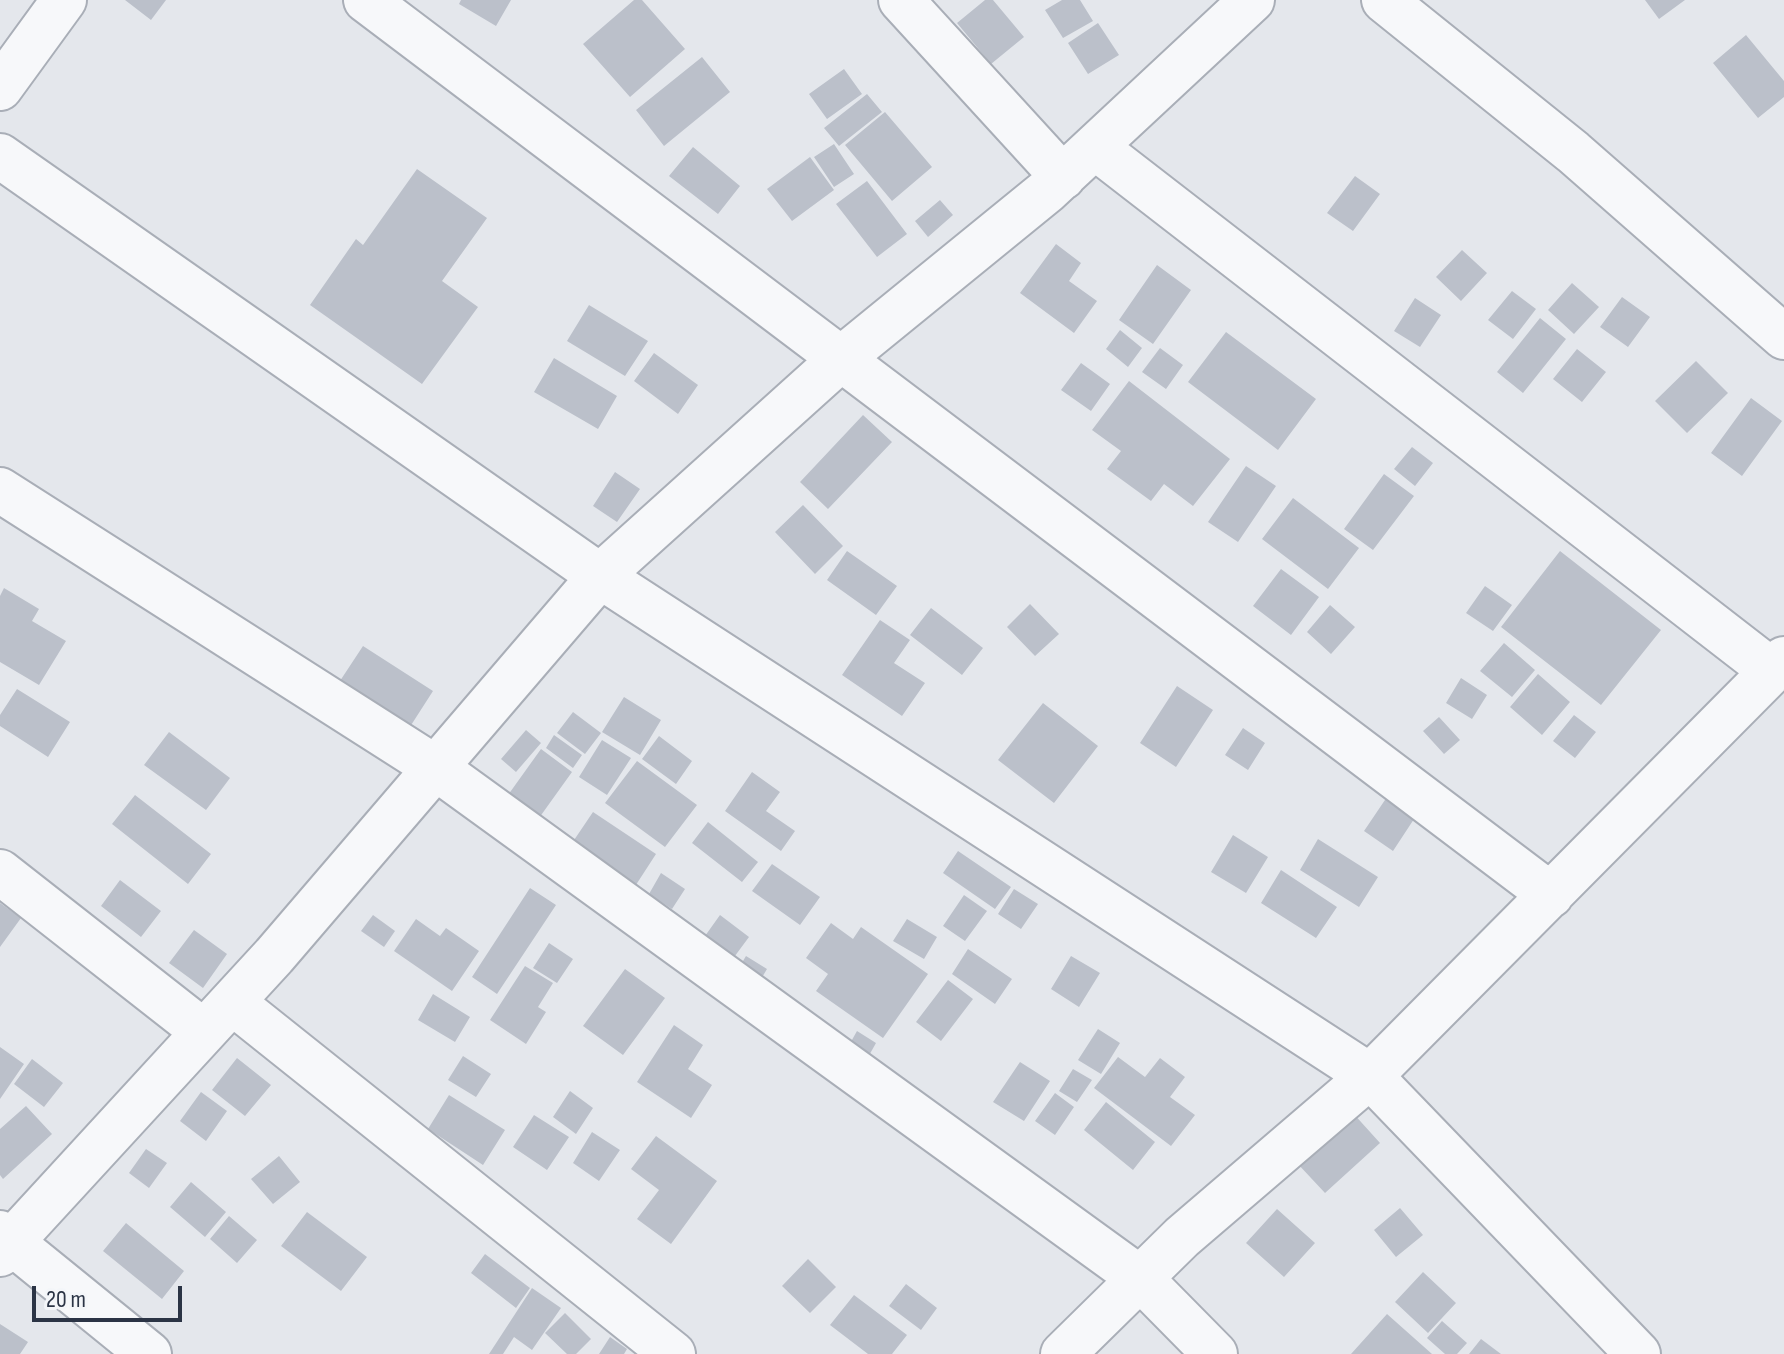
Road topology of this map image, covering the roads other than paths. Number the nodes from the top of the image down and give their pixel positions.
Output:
1 (64, 0) edge
2 (366, 0) edge
3 (901, 0) edge
4 (1252, 0) edge
5 (1384, 0) edge
6 (0, 88) edge
7 (1095, 147) junction
8 (0, 156) edge
9 (1063, 177) junction
10 (1784, 337) edge
11 (842, 358) junction
12 (0, 490) edge
13 (600, 576) junction
14 (1778, 665) edge
15 (436, 768) junction
16 (0, 872) edge
17 (1551, 895) junction
18 (218, 1017) junction
19 (1370, 1076) junction
20 (4, 1243) edge
21 (1141, 1279) junction
22 (149, 1354) edge
23 (673, 1354) edge
24 (1063, 1354) edge
25 (1215, 1354) edge
26 (1638, 1354) edge

1 - 6 street
2 - 11 street
3 - 9 street
4 - 7 street
5 - 10 street
7 - 9 street
7 - 14 street
8 - 13 street
9 - 11 street
11 - 13 street
11 - 17 street
12 - 15 street
13 - 15 street
13 - 19 street
14 - 17 street
15 - 18 street
15 - 21 street
16 - 18 street
17 - 19 street
18 - 20 street
18 - 23 street
19 - 21 street
19 - 26 street
20 - 22 street
21 - 24 street
21 - 25 street

